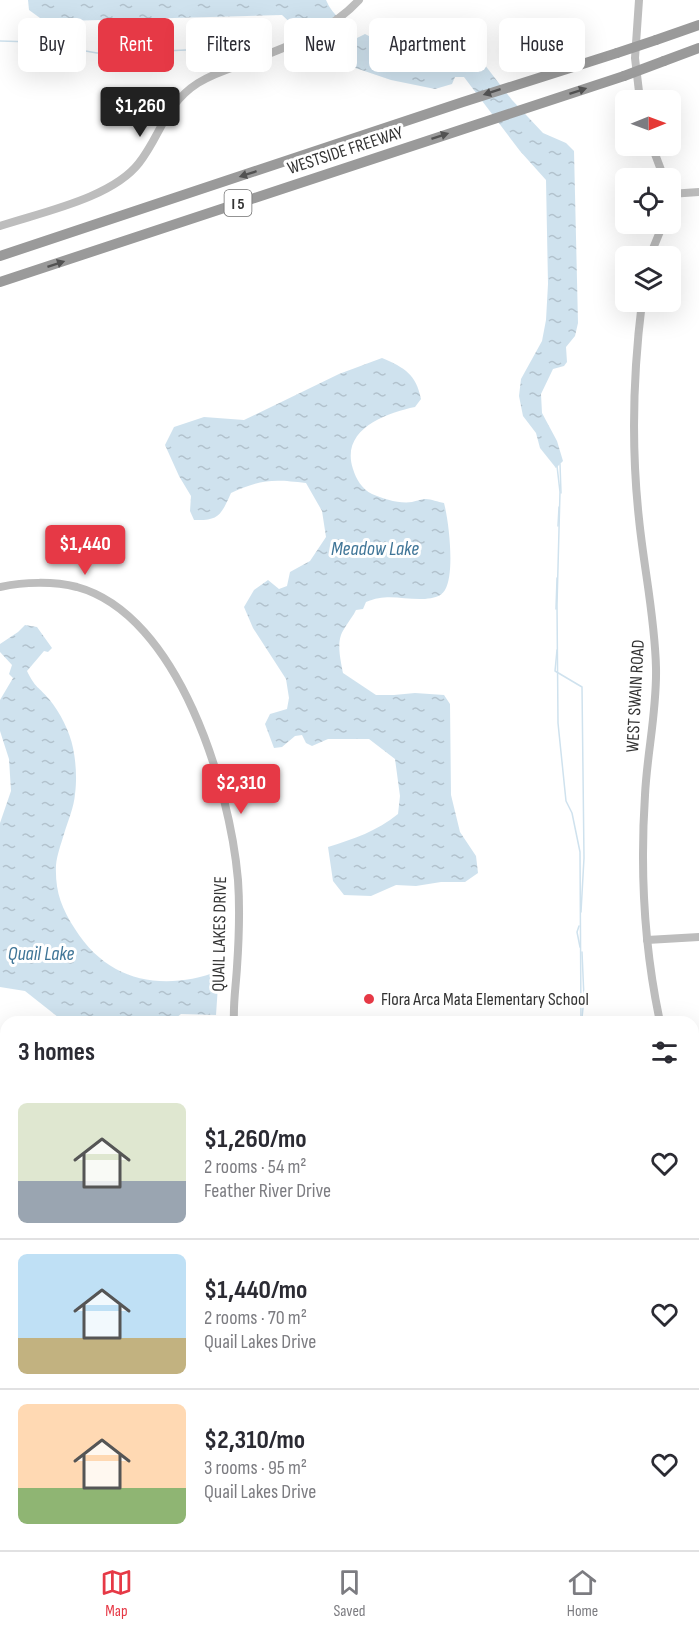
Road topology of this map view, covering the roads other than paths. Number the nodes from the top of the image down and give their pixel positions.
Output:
1 (639, 0) edge
2 (358, 1) edge
3 (699, 25) edge
4 (699, 48) edge
5 (639, 90) edge
6 (699, 192) edge
7 (681, 193) edge
8 (0, 226) edge
9 (0, 256) edge
10 (0, 282) edge
11 (641, 312) edge
12 (0, 587) edge
13 (699, 937) edge
14 (647, 940) junction
15 (234, 1016) edge
16 (659, 1016) edge

1 - 5 street
2 - 8 street
3 -> 9 highway, WESTSIDE FREEWAY / I 5, bridge
10 -> 4 highway, WESTSIDE FREEWAY / I 5, bridge
6 - 7 street
11 - 14 street, WEST SWAIN ROAD
12 - 15 street, QUAIL LAKES DRIVE
13 - 14 street
14 - 16 street, WEST SWAIN ROAD

